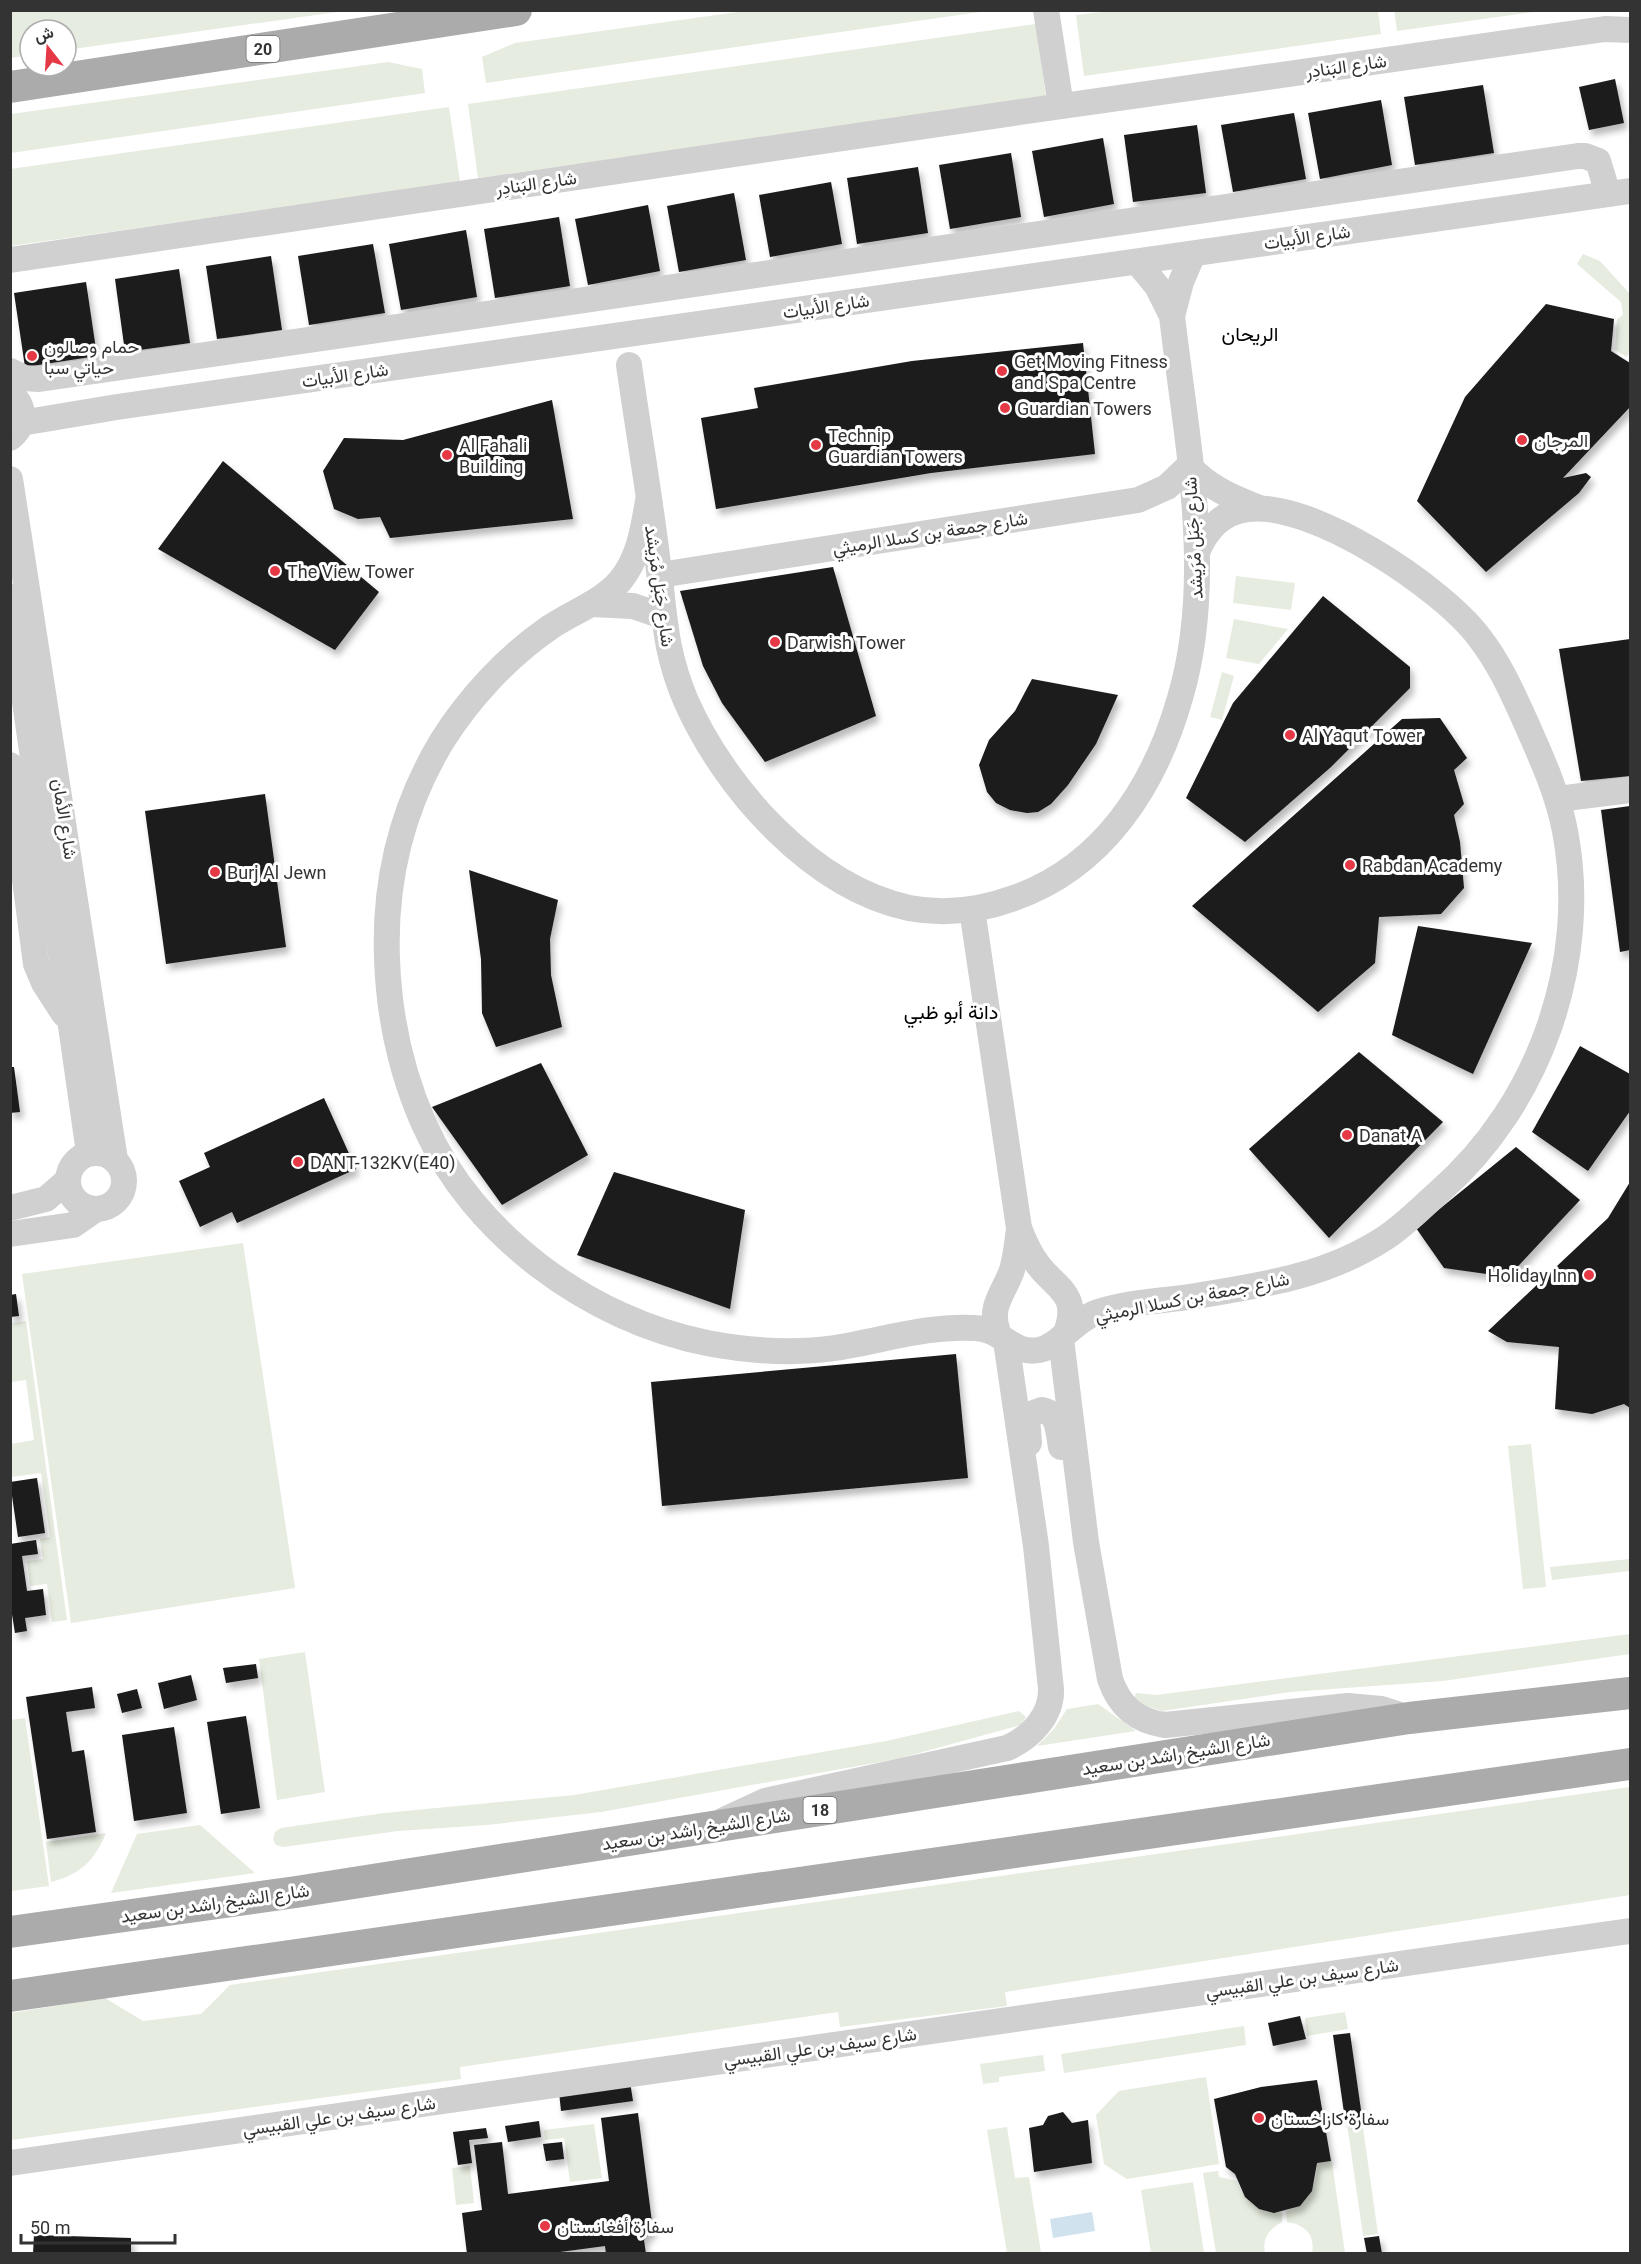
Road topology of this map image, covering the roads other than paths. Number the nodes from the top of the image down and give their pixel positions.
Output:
1 (516, 10) edge
2 (1046, 10) edge
3 (1630, 30) edge
4 (14, 89) edge
5 (1061, 106) junction
6 (1619, 192) edge
7 (1159, 217) junction
8 (1193, 254) junction
9 (1165, 258) junction
10 (10, 260) edge
11 (1137, 262) junction
12 (540, 307) junction
13 (1172, 316) junction
14 (653, 331) junction
15 (595, 339) junction
16 (546, 346) junction
17 (629, 365) junction
18 (117, 367) junction
19 (10, 371) edge
20 (10, 393) edge
21 (117, 407) junction
22 (16, 430) edge
23 (1190, 466) junction
24 (10, 479) edge
25 (648, 501) junction
26 (1262, 508) junction
27 (1197, 552) junction
28 (660, 574) junction
29 (10, 596) edge
30 (591, 604) junction
31 (662, 616) junction
32 (29, 657) junction
33 (10, 765) edge
34 (1630, 790) edge
35 (13, 796) edge
36 (1558, 799) junction
37 (972, 909) junction
38 (70, 1024) junction
39 (89, 1154) junction
40 (115, 1160) junction
41 (68, 1180) junction
42 (10, 1208) edge
43 (96, 1209) junction
44 (1019, 1228) junction
45 (10, 1234) edge
46 (1064, 1334) junction
47 (1002, 1336) junction
48 (1086, 1542) junction
49 (1036, 1546) junction
50 (1630, 1693) edge
51 (1409, 1718) junction
52 (1630, 1764) edge
53 (715, 1826) junction
54 (1630, 1931) edge
55 (10, 1932) edge
56 (10, 1996) edge
57 (10, 2163) edge

1 - 4 main road, 20
2 - 5 street
3 - 5 street, شارع البَنادِر
5 - 10 street, شارع البَنادِر
6 - 7 street
6 - 8 street, شارع الأبيات
7 - 9 street
7 - 12 street
8 - 9 street, شارع الأبيات
8 - 13 street, شارع جَبَل مُرَيشد
9 - 11 street, شارع الأبيات
11 - 13 street, شارع جَبَل مُرَيشد
11 - 14 street, شارع الأبيات
12 - 16 street
12 - 18 street
13 - 23 street, شارع جَبَل مُرَيشد
14 - 15 street, شارع الأبيات
14 - 17 street
15 - 16 street, شارع الأبيات
15 - 17 street
16 - 21 street, شارع الأبيات
17 - 25 street, شارع جَبَل مُرَيشد
18 - 19 street
18 - 21 street
20 - 22 street
21 - 22 street, شارع الأبيات
23 - 26 street
23 - 27 street, شارع جَبَل مُرَيشد
23 - 28 street, شارع جمعة بن كسلا الرميثي
24 - 32 street, شارع الأمان
25 - 28 street, شارع جَبَل مُرَيشد
25 - 30 street, شارع جمعة بن كسلا الرميثي
26 - 27 street, شارع جمعة بن كسلا الرميثي
26 - 36 street, شارع جمعة بن كسلا الرميثي
27 - 37 street, شارع جَبَل مُرَيشد
28 - 31 street, شارع جَبَل مُرَيشد
29 - 32 street, شارع الأمان
30 - 31 street, شارع جمعة بن كسلا الرميثي
30 - 47 street, شارع جمعة بن كسلا الرميثي
31 - 37 street, شارع جَبَل مُرَيشد
32 - 38 street, شارع الأمان
32 - 40 street, شارع الأمان
33 - 35 street
34 - 36 street
35 - 38 street
36 - 46 street, شارع جمعة بن كسلا الرميثي
37 - 44 street
38 - 39 street, شارع الأمان
39 - 40 street
39 - 41 street
40 - 43 street
41 - 42 street
41 - 43 street
43 - 45 street
44 - 46 street
44 - 47 street
46 - 47 street, شارع جمعة بن كسلا الرميثي
46 - 48 street
47 - 49 street
48 - 49 street
48 - 51 street
49 - 53 street
50 - 51 main road, شارع الشيخ راشد بن سعيد / 18
51 - 53 main road, شارع الشيخ راشد بن سعيد / 18
52 - 56 main road
53 - 55 main road, شارع الشيخ راشد بن سعيد / 18
54 - 57 street, شارع سيف بن علي القبيسي

